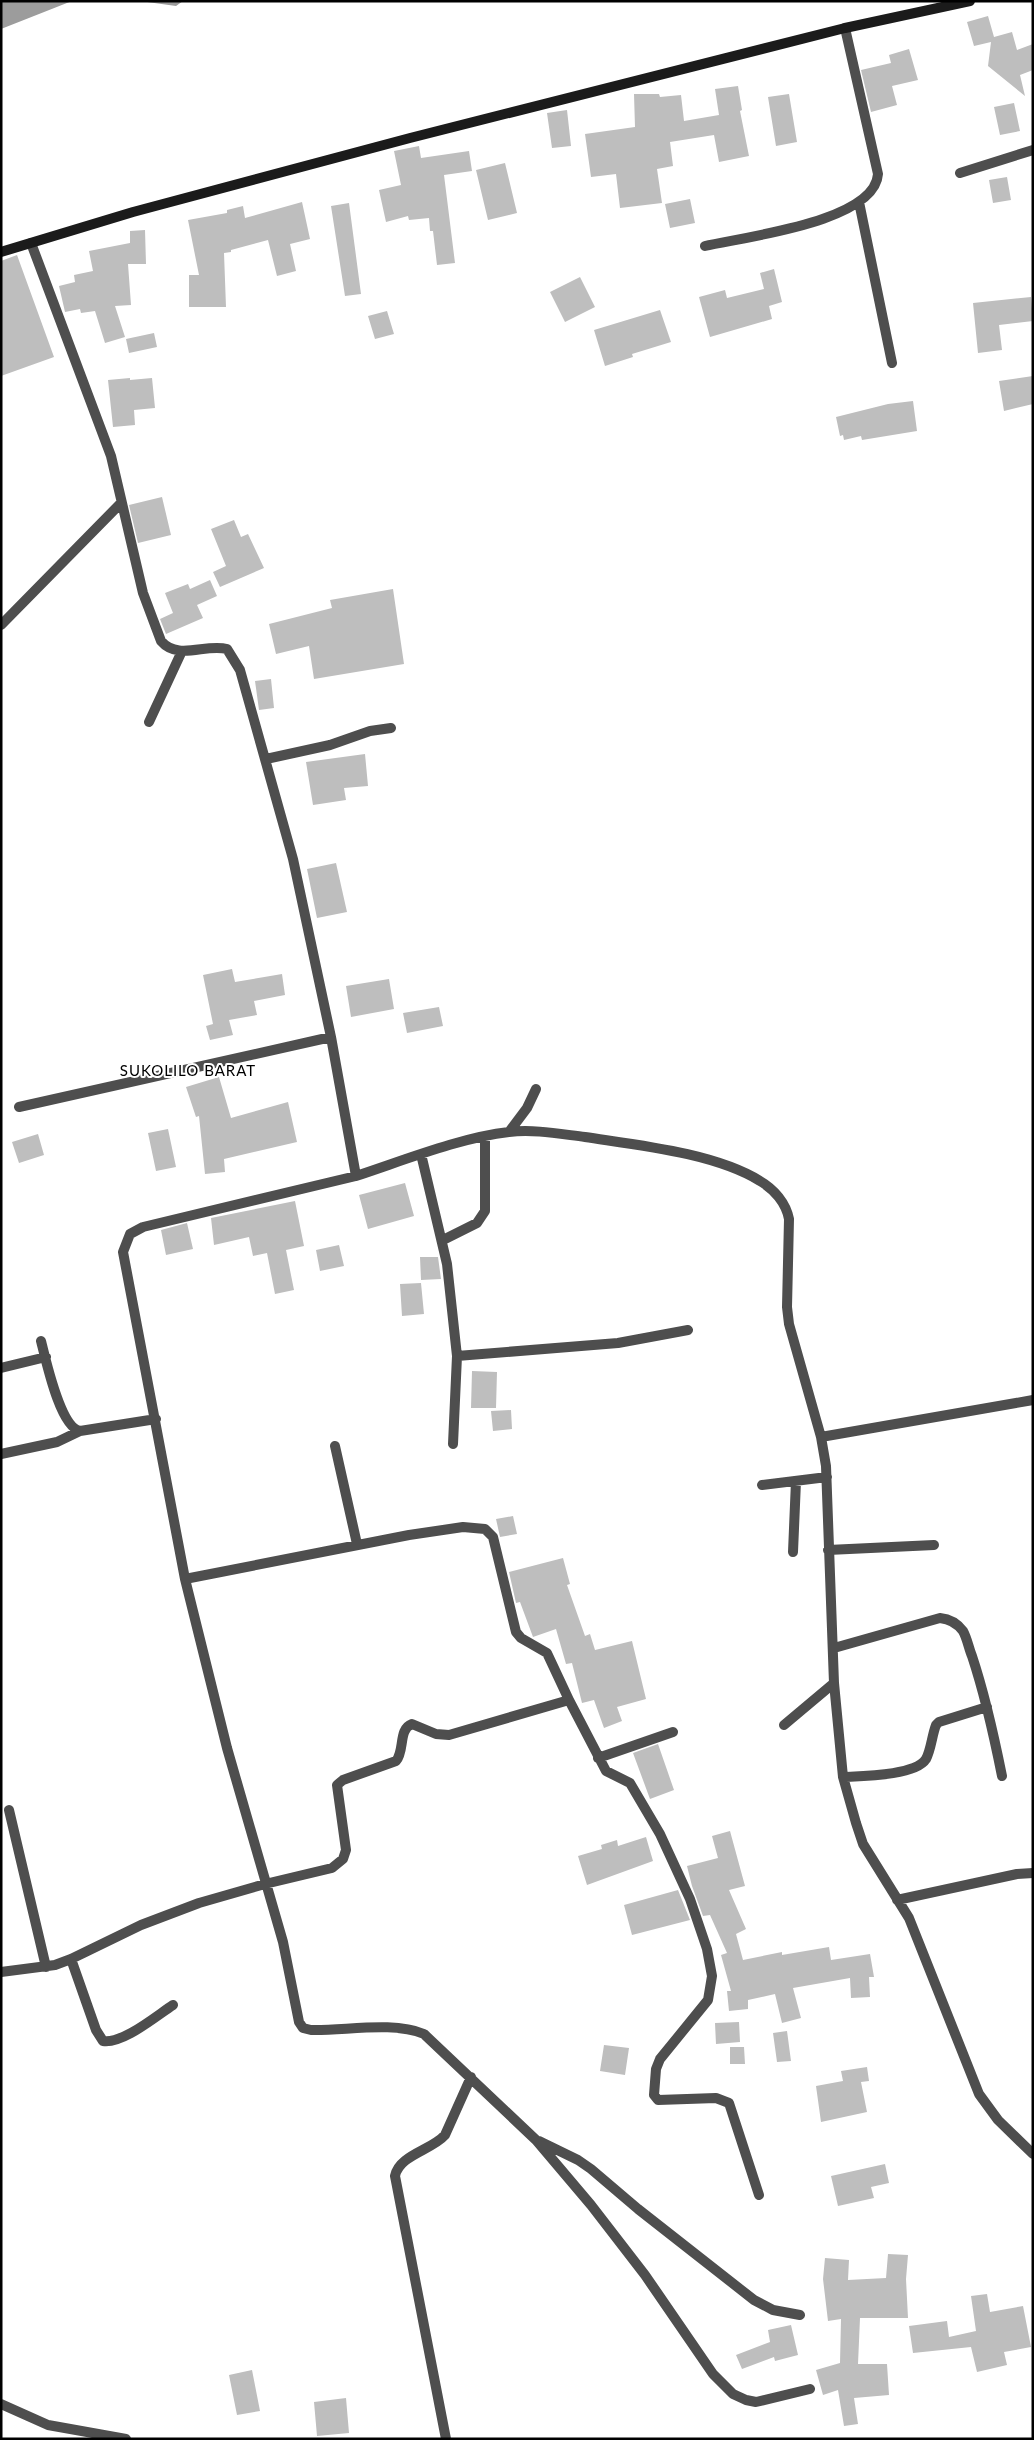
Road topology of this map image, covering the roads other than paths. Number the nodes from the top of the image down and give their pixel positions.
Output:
1 (970, 1) edge
2 (845, 28) junction
3 (1033, 150) edge
4 (960, 173) dead end
5 (860, 202) junction
6 (31, 243) junction
7 (706, 246) dead end
8 (1, 252) edge
9 (892, 363) dead end
10 (121, 503) junction
11 (1, 624) edge
12 (182, 652) junction
13 (149, 722) dead end
14 (391, 728) dead end
15 (266, 759) junction
16 (331, 1037) junction
17 (536, 1089) dead end
18 (19, 1107) dead end
19 (509, 1132) junction
20 (485, 1137) junction
21 (421, 1154) junction
22 (356, 1176) junction
23 (443, 1240) junction
24 (688, 1330) dead end
25 (41, 1340) dead end
26 (457, 1356) junction
27 (46, 1357) junction
28 (1, 1368) edge
29 (1033, 1400) edge
30 (156, 1419) junction
31 (80, 1431) junction
32 (820, 1437) junction
33 (453, 1444) dead end
34 (335, 1446) dead end
35 (1, 1454) edge
36 (826, 1477) junction
37 (796, 1481) junction
38 (762, 1484) dead end
39 (357, 1544) junction
40 (934, 1545) dead end
41 (828, 1550) junction
42 (793, 1552) dead end
43 (185, 1579) junction
44 (834, 1648) junction
45 (834, 1682) junction
46 (569, 1700) junction
47 (987, 1707) junction
48 (784, 1725) dead end
49 (673, 1732) dead end
50 (598, 1758) junction
51 (1002, 1776) dead end
52 (843, 1777) junction
53 (9, 1810) dead end
54 (1033, 1873) edge
55 (265, 1884) junction
56 (897, 1900) junction
57 (71, 1959) junction
58 (46, 1966) junction
59 (1, 1972) edge
60 (173, 2005) dead end
61 (471, 2077) junction
62 (536, 2140) junction
63 (1033, 2154) edge
64 (759, 2195) dead end
65 (800, 2315) dead end
66 (810, 2389) dead end
67 (1, 2404) edge
68 (126, 2439) edge
69 (446, 2439) edge

1 - 2 main road
2 - 5 street
2 - 6 main road
3 - 4 street
5 - 7 street
5 - 9 street
6 - 8 main road
6 - 10 street
10 - 11 street
10 - 12 street
12 - 13 street
12 - 15 street
14 - 15 street
15 - 16 street
16 - 18 street
16 - 22 street
17 - 19 street
19 - 20 street
19 - 32 street
20 - 21 street
20 - 23 street
21 - 22 street
21 - 23 street
22 - 30 street
23 - 26 street
24 - 26 street
25 - 27 street
26 - 33 street
27 - 28 street
27 - 31 street
29 - 32 street
30 - 31 street
30 - 43 street
31 - 35 street
32 - 36 street
34 - 39 street
36 - 37 street
36 - 41 street
37 - 38 street
37 - 42 street
39 - 43 street
39 - 46 street
40 - 41 street
41 - 44 street
43 - 55 street
44 - 45 street
44 - 47 street
45 - 48 street
45 - 52 street
46 - 50 street
46 - 55 street
47 - 51 street
47 - 52 street
49 - 50 street
50 - 64 street
52 - 56 street
53 - 58 street
54 - 56 street
55 - 57 street
55 - 61 street
56 - 63 street
57 - 58 street
57 - 60 street
58 - 59 street
61 - 62 street
61 - 69 street
62 - 65 street
62 - 66 street
67 - 68 street

